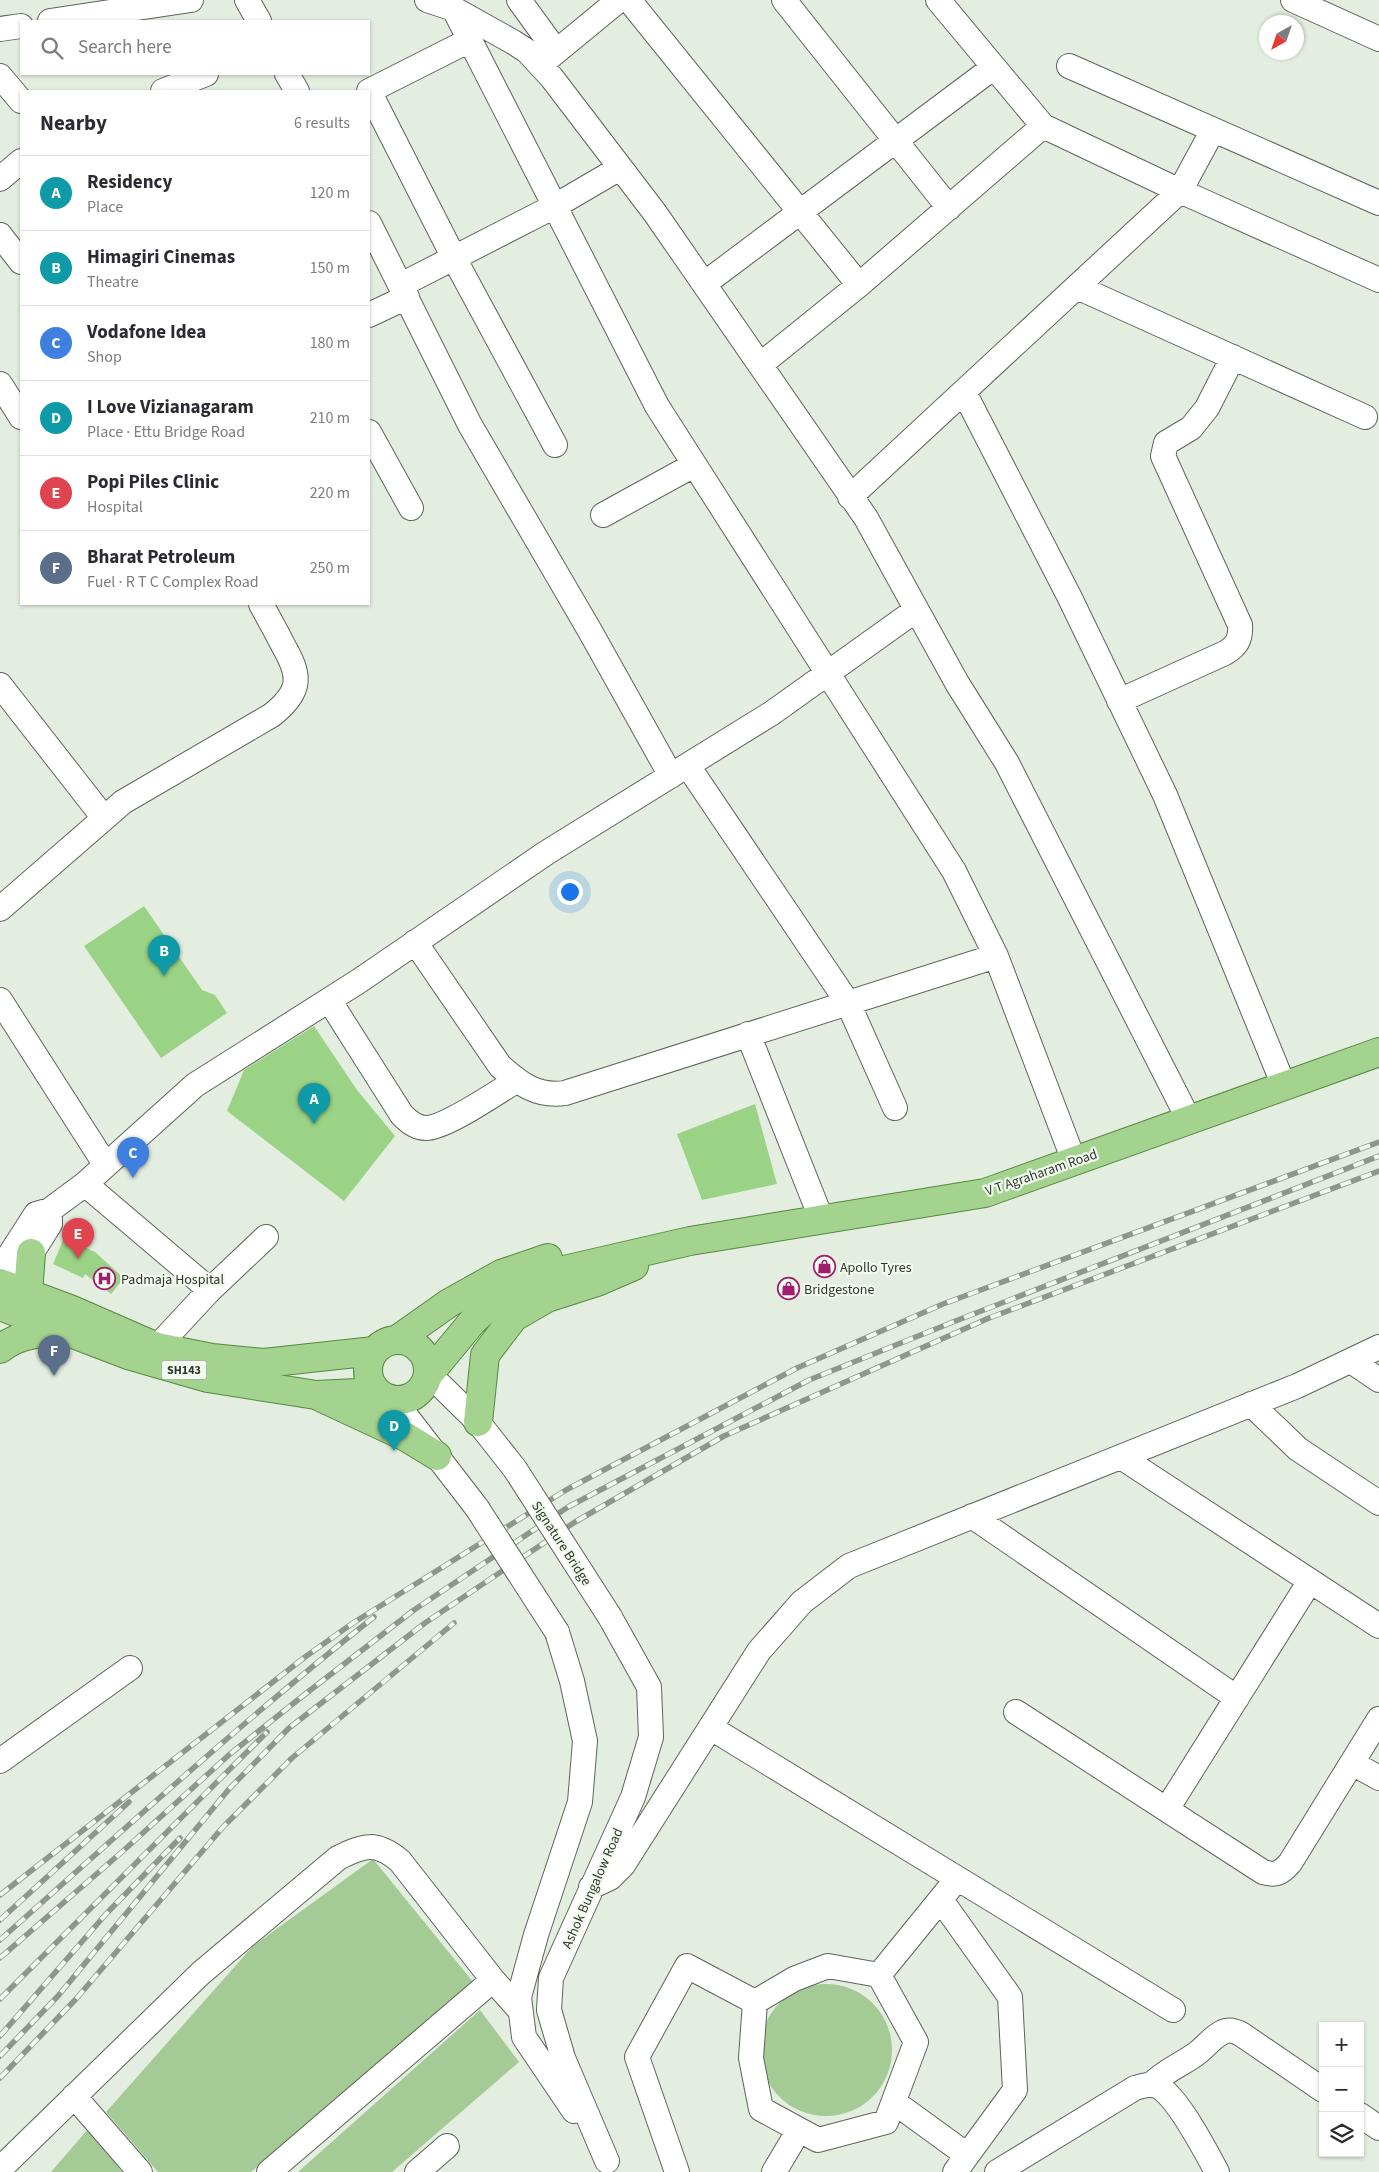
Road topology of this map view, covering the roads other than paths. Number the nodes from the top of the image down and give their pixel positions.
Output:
1 (191, 0) edge
2 (247, 0) edge
3 (427, 0) edge
4 (519, 0) edge
5 (619, 0) edge
6 (628, 0) edge
7 (784, 0) edge
8 (938, 0) edge
9 (1293, 0) edge
10 (454, 9) junction
11 (57, 20) edge
12 (258, 20) edge
13 (20, 26) edge
14 (0, 29) edge
15 (1379, 39) edge
16 (470, 40) junction
17 (548, 58) junction
18 (1069, 66) dead end
19 (994, 67) junction
20 (203, 75) edge
21 (288, 75) edge
22 (0, 76) edge
23 (166, 90) edge
24 (296, 90) edge
25 (370, 90) edge
26 (370, 93) edge
27 (20, 100) edge
28 (1043, 126) junction
29 (1213, 130) junction
30 (896, 141) junction
31 (20, 162) edge
32 (620, 168) junction
33 (0, 179) edge
34 (1180, 191) junction
35 (1379, 203) edge
36 (555, 206) junction
37 (949, 208) junction
38 (801, 212) junction
39 (370, 226) edge
40 (0, 235) edge
41 (454, 258) junction
42 (20, 261) edge
43 (1379, 280) edge
44 (704, 284) junction
45 (859, 285) junction
46 (1077, 287) junction
47 (404, 291) junction
48 (370, 314) edge
49 (1233, 357) junction
50 (760, 365) junction
51 (0, 384) edge
52 (964, 392) junction
53 (20, 414) edge
54 (1365, 417) dead end
55 (370, 434) edge
56 (555, 446) dead end
57 (694, 465) junction
58 (850, 498) junction
59 (411, 508) dead end
60 (603, 515) dead end
61 (262, 605) edge
62 (916, 610) junction
63 (827, 674) junction
64 (0, 684) edge
65 (1119, 701) junction
66 (680, 771) junction
67 (104, 818) junction
68 (0, 909) edge
69 (415, 942) junction
70 (996, 956) junction
71 (329, 1000) junction
72 (848, 1003) junction
73 (3, 1012) edge
74 (748, 1034) junction
75 (1379, 1052) edge
76 (516, 1081) junction
77 (1284, 1086) junction
78 (895, 1108) dead end
79 (1189, 1120) junction
80 (1074, 1161) junction
81 (105, 1164) junction
82 (85, 1184) junction
83 (50, 1210) junction
84 (821, 1218) junction
85 (266, 1237) dead end
86 (690, 1241) junction
87 (31, 1253) joint
88 (210, 1290) junction
89 (6, 1296) edge
90 (84, 1337) junction
91 (398, 1339) junction
92 (157, 1347) junction
93 (1379, 1348) edge
94 (0, 1349) edge
95 (374, 1351) junction
96 (1351, 1360) junction
97 (1379, 1380) edge
98 (425, 1382) junction
99 (316, 1395) junction
100 (385, 1396) junction
101 (1251, 1404) junction
102 (478, 1422) junction
103 (437, 1456) junction
104 (1121, 1457) junction
105 (1379, 1503) edge
106 (972, 1516) junction
107 (1310, 1581) junction
108 (610, 1617) joint
109 (1379, 1626) edge
110 (130, 1668) dead end
111 (1237, 1698) junction
112 (1016, 1712) dead end
113 (1379, 1719) edge
114 (711, 1728) junction
115 (0, 1761) edge
116 (1352, 1763) junction
117 (1379, 1778) edge
118 (1167, 1810) junction
119 (957, 1879) junction
120 (591, 1888) junction
121 (941, 1900) junction
122 (879, 1975) junction
123 (493, 1980) junction
124 (755, 2002) junction
125 (518, 2008) junction
126 (1172, 2010) dead end
127 (1152, 2085) junction
128 (1319, 2087) edge
129 (74, 2096) junction
130 (894, 2102) junction
131 (1364, 2118) edge
132 (1379, 2128) edge
133 (799, 2130) junction
134 (447, 2146) dead end
135 (961, 2163) edge
136 (611, 2167) edge
137 (0, 2170) edge
138 (140, 2172) edge
139 (269, 2172) edge
140 (417, 2172) edge
141 (677, 2172) edge
142 (774, 2172) edge
143 (997, 2172) edge
144 (1217, 2172) edge

1 - 11 street
2 - 12 street
3 - 10 street
4 - 17 street
5 - 17 street
6 - 38 street
7 - 30 street
8 - 19 street
9 - 15 street
10 - 16 street
10 - 17 street
13 - 14 street
16 - 25 street
16 - 36 street
17 - 32 street
18 - 29 street
19 - 28 street
19 - 30 street
20 - 23 street
21 - 24 street
22 - 27 street
26 - 41 street
28 - 34 street
28 - 37 street
29 - 34 street
29 - 35 street
30 - 37 street
30 - 38 street
31 - 33 street
32 - 36 street
32 - 44 street
34 - 43 street
34 - 46 street
36 - 41 street
36 - 57 street
37 - 45 street
38 - 44 street
38 - 45 street
39 - 47 street
40 - 42 street
41 - 47 street
41 - 56 street
44 - 50 street
45 - 50 street
46 - 49 street
46 - 52 street
47 - 48 street
47 - 66 street
49 - 54 street
49 - 65 street
50 - 58 street
51 - 53 street
52 - 58 street
52 - 65 street
55 - 59 street
57 - 60 street
57 - 63 street
58 - 62 street
61 - 67 street
62 - 63 street
62 - 79 street
63 - 66 street
63 - 70 street
64 - 67 street
65 - 77 street
66 - 69 street
66 - 72 street
67 - 68 street
69 - 71 street
69 - 76 street
70 - 72 street
70 - 80 street
71 - 76 street
71 - 81 street
72 - 74 street
72 - 78 street
73 - 81 street
74 - 76 street
74 - 84 street
75 - 77 main road, V T Agraharam Road
77 - 79 main road, V T Agraharam Road
79 - 80 main road, V T Agraharam Road
80 - 84 main road, V T Agraharam Road
81 - 82 street
82 - 83 street
82 - 88 street
83 - 87 street
83 - 89 street
84 - 86 main road, V T Agraharam Road
85 - 88 street
86 - 91 main road
86 - 98 main road
86 - 102 main road
87 - 89 main road
88 - 92 street
89 - 90 main road, SH143
89 - 92 main road, SH143
90 - 94 main road
90 - 99 main road, SH143
91 - 95 main road, SH143
91 - 98 main road
92 - 95 main road, SH143
93 - 96 street
95 - 100 main road
96 - 97 street
96 - 101 street
98 - 100 main road
98 - 102 street, Signature Bridge
99 - 100 main road, SH143
99 - 103 main road
100 - 103 street, Ashok Bungalow Road
101 - 104 street
101 - 105 street
102 - 108 street, Signature Bridge, bridge
103 - 125 street, Ashok Bungalow Road, bridge
104 - 106 street
104 - 107 street
106 - 111 street
106 - 114 street
107 - 109 street
107 - 111 street
108 - 120 street, Ashok Bungalow Road
110 - 115 street
111 - 118 street
112 - 118 street
113 - 116 street
114 - 119 street
114 - 120 street
116 - 117 street
116 - 118 street
119 - 121 street
119 - 126 street
120 - 136 street, Ashok Bungalow Road
121 - 122 street
121 - 135 street
122 - 124 street
122 - 130 street
123 - 125 street
123 - 129 street
123 - 139 street
124 - 133 street
124 - 141 street
125 - 136 street, Ashok Bungalow Road
127 - 128 street
127 - 143 street
127 - 144 street
129 - 137 street
129 - 138 street
130 - 133 street
130 - 135 street
131 - 132 street
133 - 142 street
134 - 140 street

